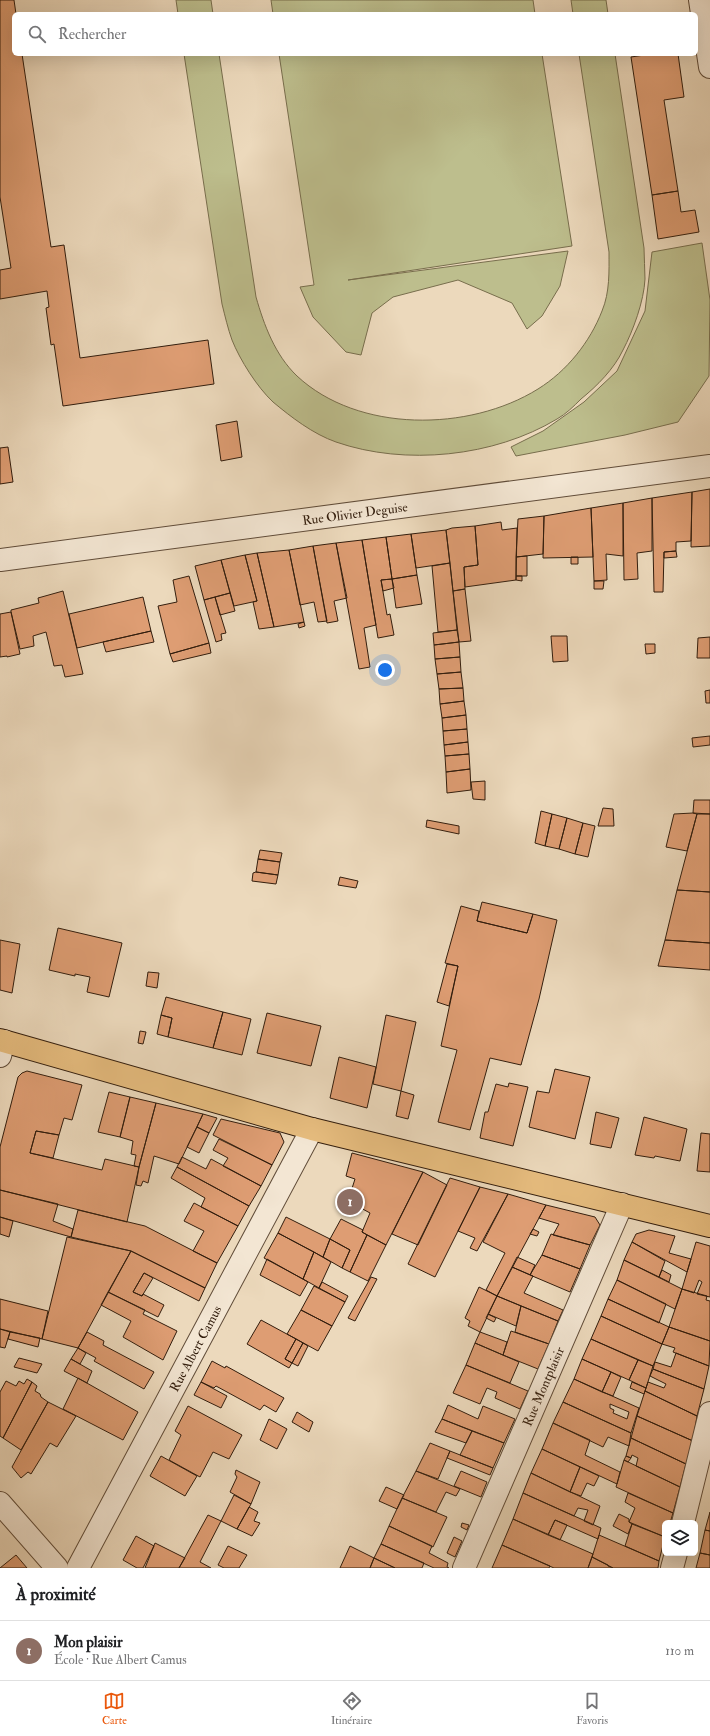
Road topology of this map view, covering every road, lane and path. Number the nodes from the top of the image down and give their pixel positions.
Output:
1 (704, 2) edge
2 (710, 67) edge
3 (710, 466) edge
4 (0, 560) edge
5 (1, 1046) edge
6 (312, 1129) junction
7 (622, 1204) junction
8 (710, 1226) edge
9 (710, 1413) edge
10 (0, 1503) edge
11 (684, 1520) edge
12 (675, 1556) edge
13 (57, 1568) edge
14 (78, 1568) edge
15 (464, 1568) edge
16 (672, 1568) edge

1 - 2 street
3 - 4 street, Rue Olivier Deguise
5 - 6 main road
6 - 7 main road
6 - 14 street, Rue Albert Camus
7 - 8 main road
7 - 15 street, Rue Montplaisir
9 - 11 street
10 - 13 street
12 - 16 street

